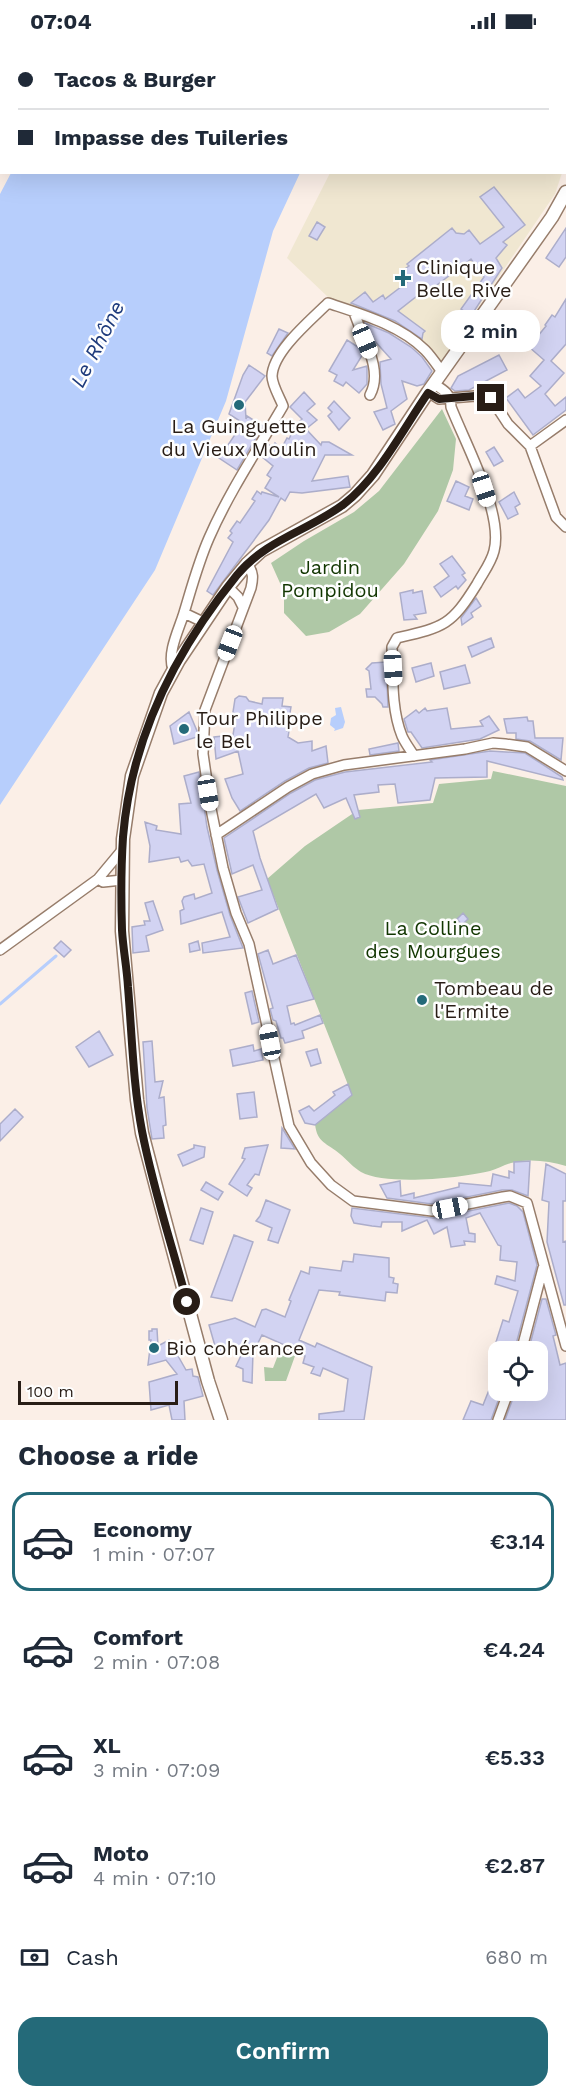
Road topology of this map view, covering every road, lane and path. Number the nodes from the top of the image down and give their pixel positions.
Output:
1 (566, 192) edge
2 (354, 312) junction
3 (442, 372) junction
4 (431, 388) junction
5 (370, 395) dead end
6 (451, 399) junction
7 (566, 420) edge
8 (530, 446) junction
9 (566, 527) edge
10 (247, 564) junction
11 (228, 587) junction
12 (243, 607) junction
13 (184, 613) junction
14 (203, 622) junction
15 (173, 669) junction
16 (414, 756) junction
17 (566, 771) edge
18 (216, 835) junction
19 (123, 849) junction
20 (98, 879) junction
21 (122, 880) junction
22 (0, 950) edge
23 (544, 1265) junction
24 (524, 1341) edge
25 (566, 1346) edge
26 (504, 1401) edge
27 (221, 1420) edge
28 (498, 1420) edge

1 - 3 main road
2 - 3 street
2 - 5 street
2 - 13 street
3 - 4 main road
4 - 6 street
4 - 10 main road
6 - 8 street
6 - 16 street
7 - 8 street
8 - 9 street
10 - 11 main road
10 - 12 street
11 - 12 street
11 - 14 main road
12 - 18 street
13 - 14 street
13 - 15 street
14 - 15 main road
15 - 19 main road
16 - 17 street
16 - 18 street
18 - 23 street
19 - 20 street
19 - 21 main road
20 - 21 street
20 - 22 street
21 - 27 main road
23 - 24 street
23 - 25 street
26 - 28 street

